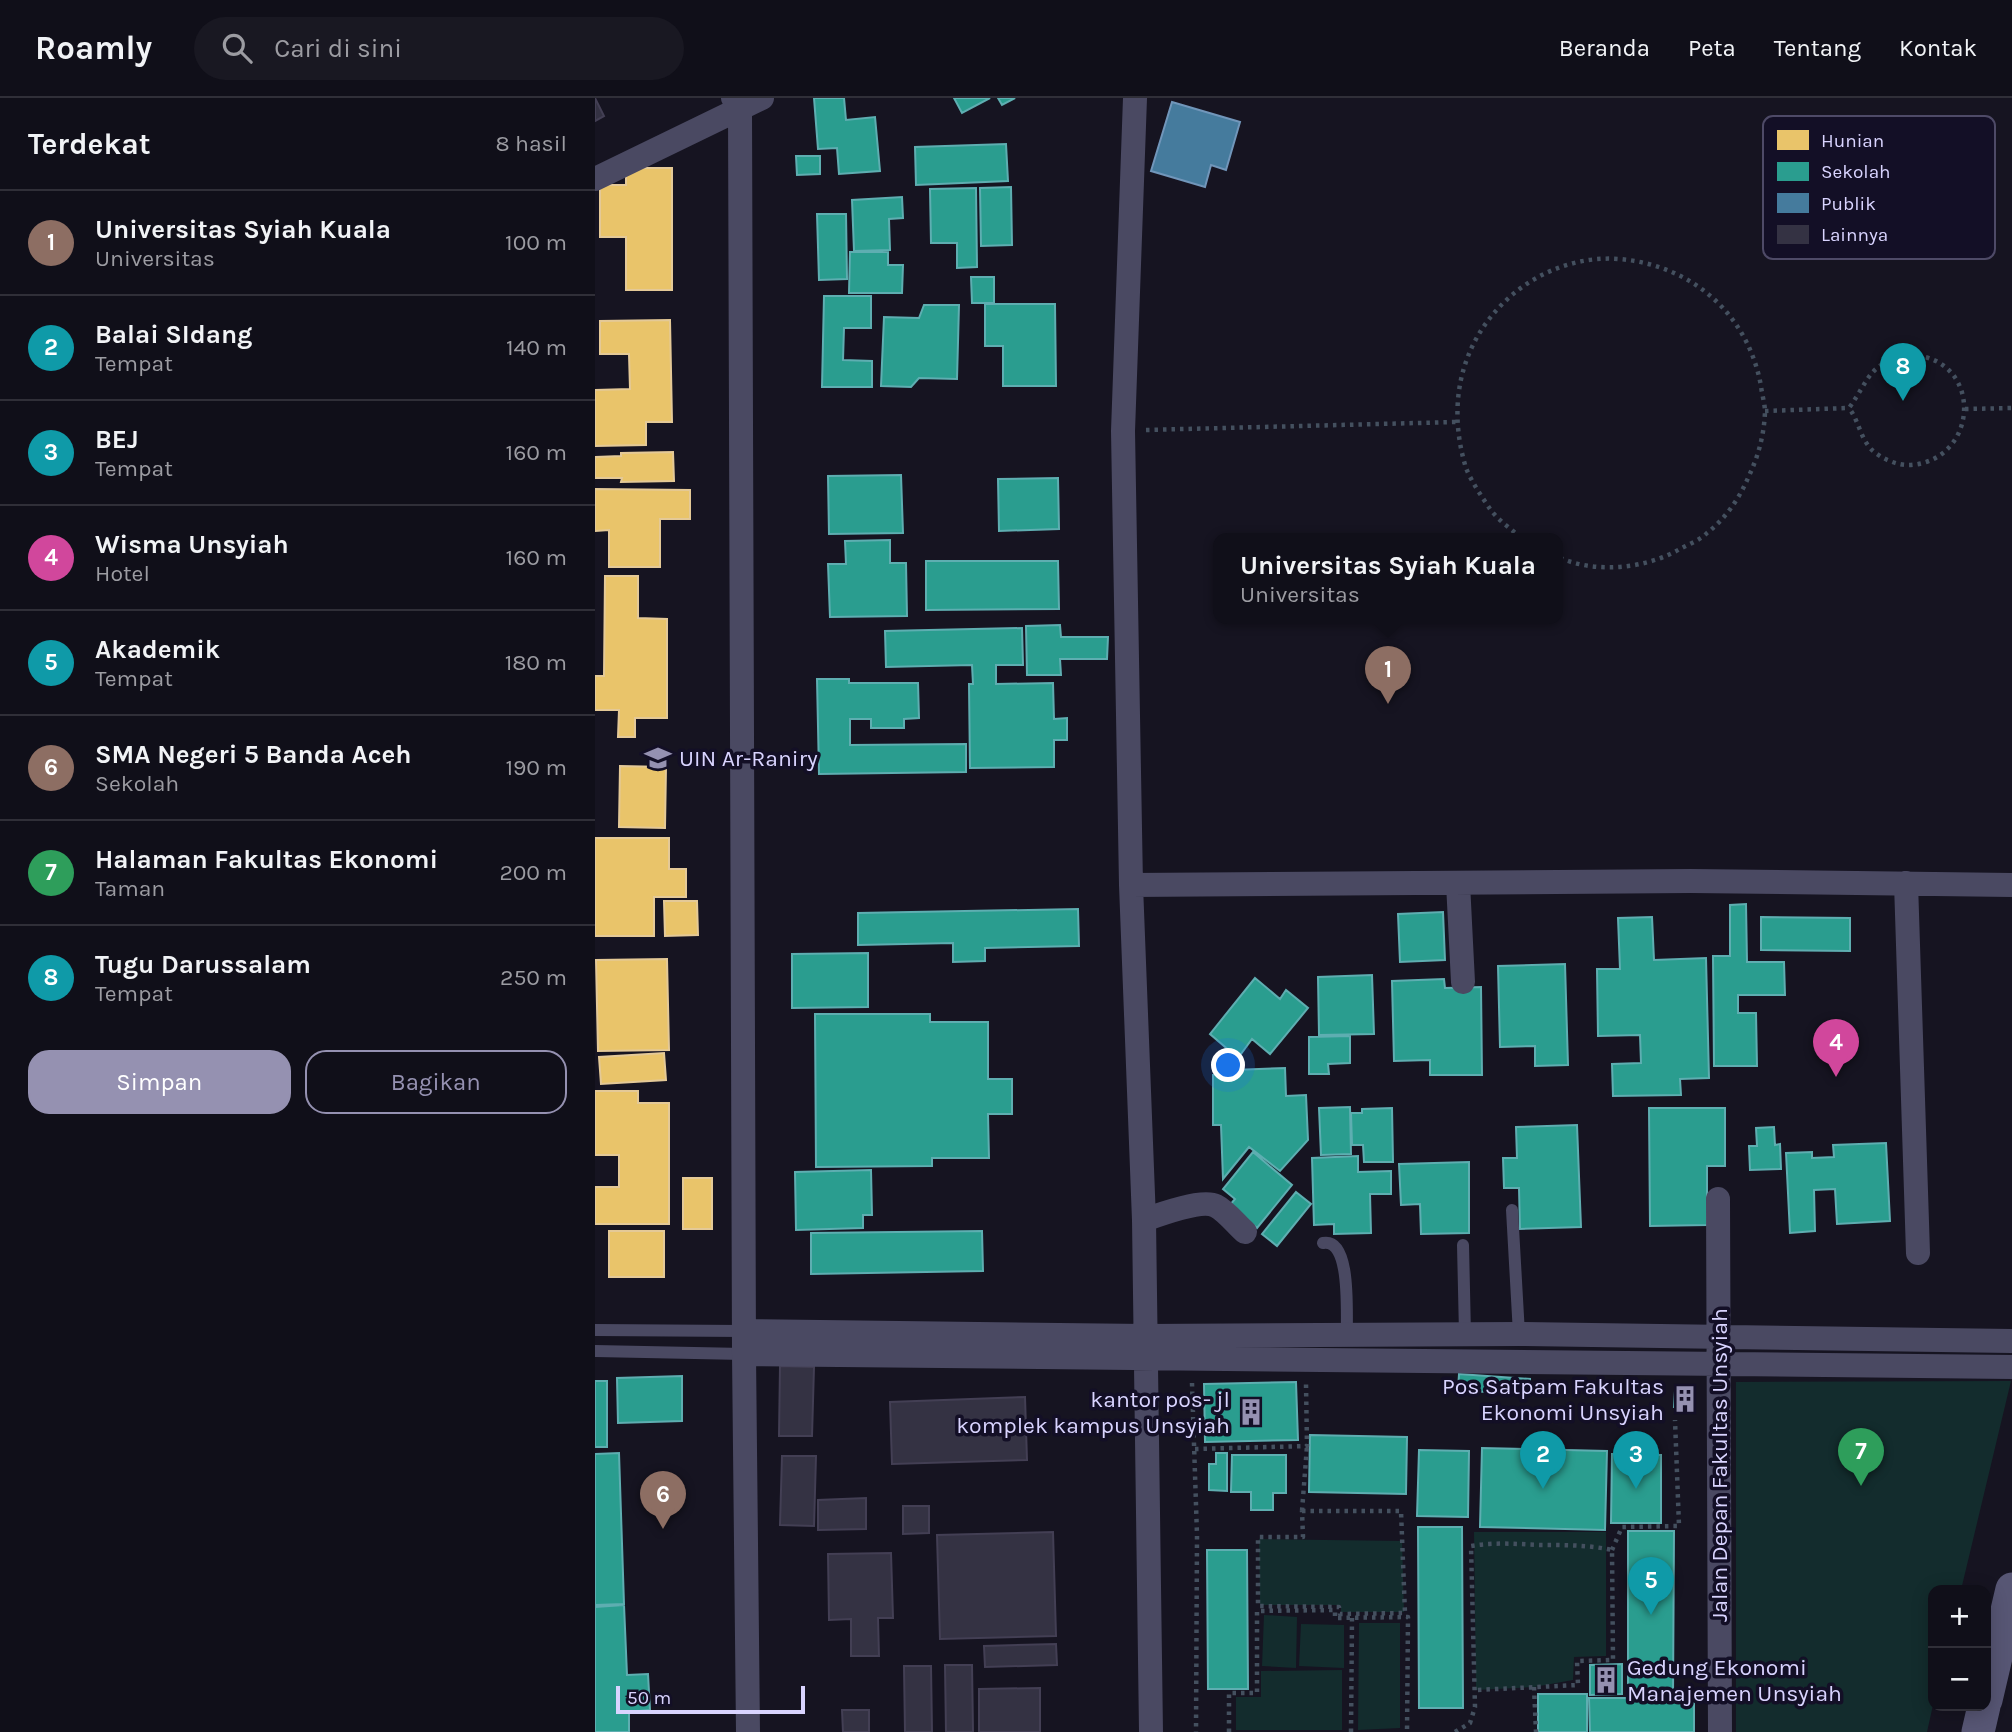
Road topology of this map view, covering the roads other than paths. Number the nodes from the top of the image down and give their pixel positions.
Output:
1 (762, 98) edge
2 (1135, 98) edge
3 (736, 104) edge
4 (595, 179) edge
5 (1458, 883) junction
6 (1906, 883) junction
7 (1131, 885) junction
8 (2012, 885) edge
9 (1463, 982) dead end
10 (1718, 1199) dead end
11 (1512, 1210) dead end
12 (1144, 1220) junction
13 (1245, 1232) dead end
14 (1323, 1243) dead end
15 (1463, 1245) dead end
16 (1918, 1253) dead end
17 (595, 1330) edge
18 (1347, 1334) junction
19 (1465, 1334) junction
20 (1519, 1334) junction
21 (1719, 1338) junction
22 (2012, 1341) edge
23 (744, 1342) junction
24 (1145, 1347) junction
25 (595, 1351) edge
26 (1719, 1364) junction
27 (2012, 1367) edge
28 (2012, 1589) edge
29 (1991, 1679) edge
30 (1983, 1711) edge
31 (748, 1732) edge
32 (1151, 1732) edge
33 (1720, 1732) edge
34 (1978, 1732) edge

1 - 3 street
2 - 7 street
3 - 4 street
3 - 23 street
5 - 6 street
5 - 7 street
5 - 9 street
6 - 8 street
6 - 16 street
7 - 12 street
10 - 21 street, Jalan Depan Fakultas Unsyiah
11 - 20 lane
12 - 13 street
12 - 24 street
14 - 18 lane
15 - 19 lane
17 - 23 lane
18 - 19 street
18 - 24 street
19 - 20 street
20 - 21 street
21 - 22 street
21 - 26 street, Jalan Depan Fakultas Unsyiah
23 - 24 street
23 - 25 lane
23 - 31 street
24 - 26 street
24 - 32 street
26 - 27 street
26 - 33 street, Jalan Depan Fakultas Unsyiah
28 - 29 main road
30 - 34 main road

